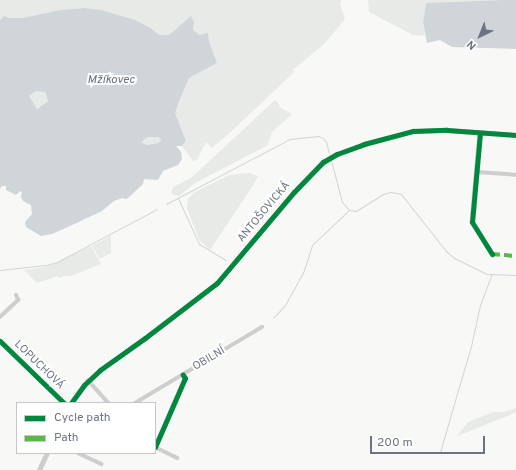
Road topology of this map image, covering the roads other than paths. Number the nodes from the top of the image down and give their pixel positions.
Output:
1 (480, 133) junction
2 (516, 136) edge
3 (476, 172) junction
4 (516, 175) edge
5 (492, 254) dead end
6 (16, 294) dead end
7 (0, 317) edge
8 (262, 327) dead end
9 (0, 341) edge
10 (183, 375) junction
11 (88, 380) junction
12 (63, 402) edge
13 (72, 402) edge
14 (108, 402) edge
15 (138, 402) edge
16 (156, 445) edge
17 (156, 447) edge
18 (47, 454) edge
19 (80, 454) edge
20 (178, 458) dead end
21 (102, 464) dead end
22 (39, 470) edge

1 - 2 street, ANTOŠOVICKÁ
1 - 3 street
1 - 11 street, ANTOŠOVICKÁ
3 - 4 street
3 - 5 street
6 - 7 street
8 - 10 street, OBILNÍ
9 - 12 street, LOPUCHOVÁ
10 - 15 street, OBILNÍ
10 - 16 street
11 - 13 street, ANTOŠOVICKÁ
11 - 14 street
17 - 20 street
18 - 22 street
19 - 21 street

